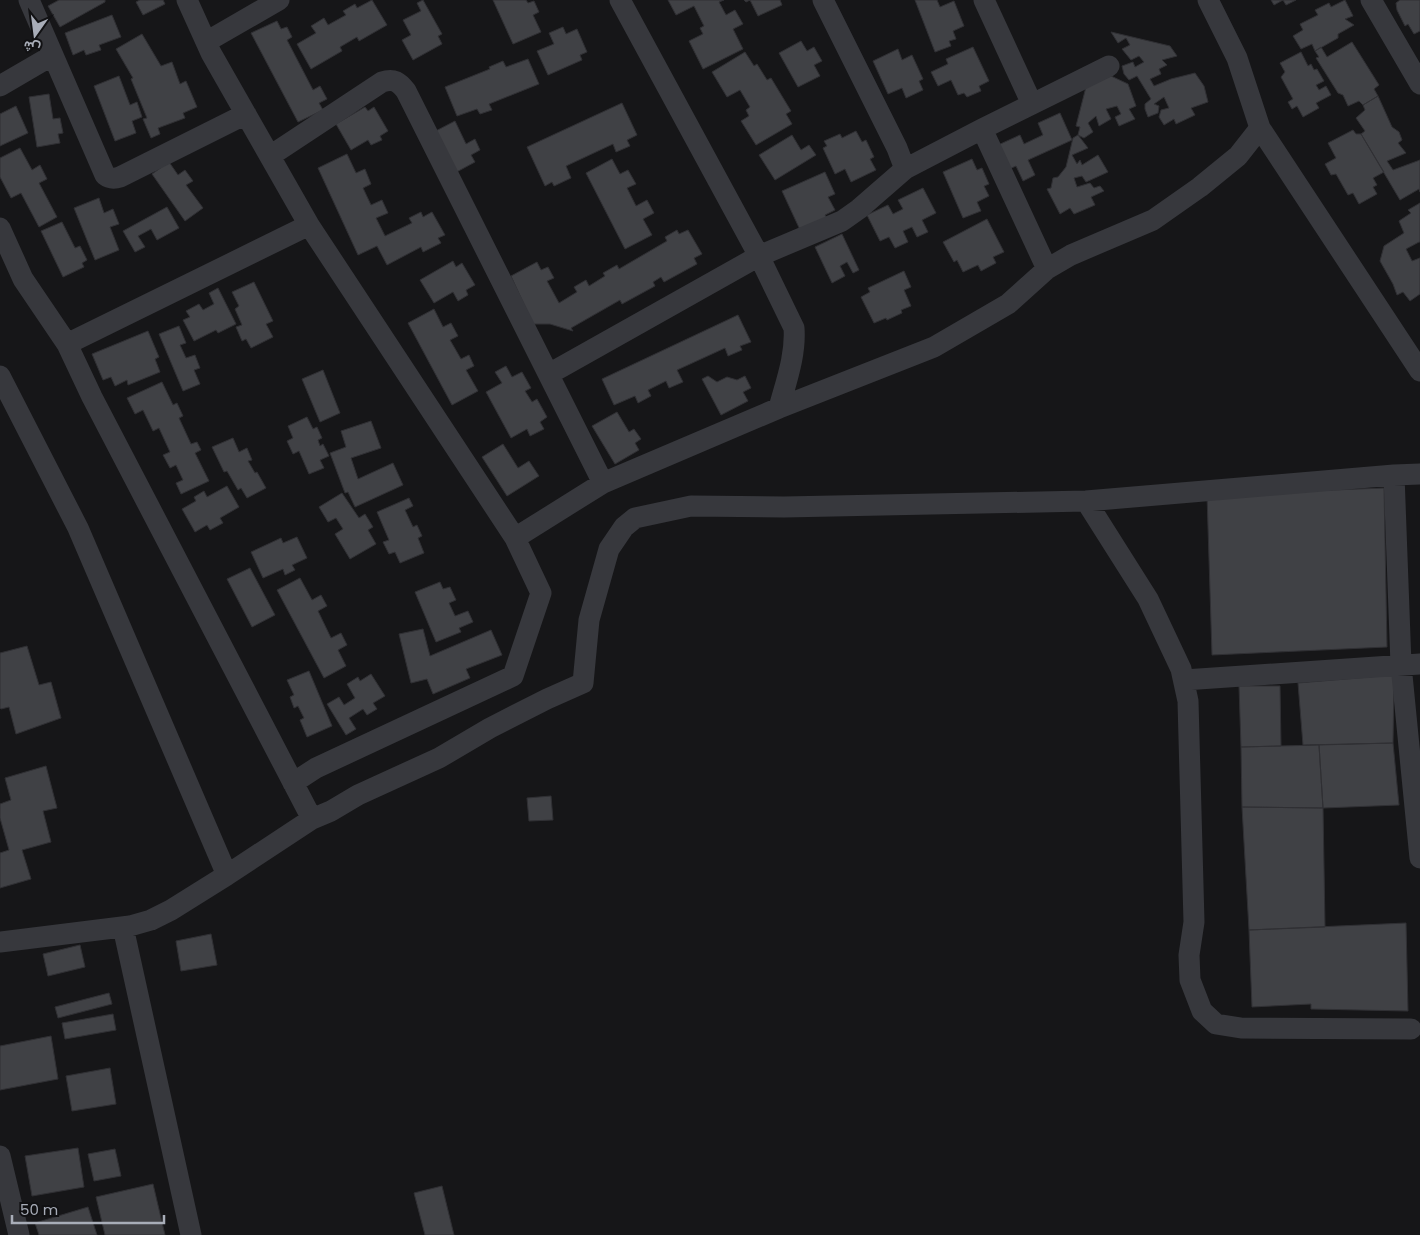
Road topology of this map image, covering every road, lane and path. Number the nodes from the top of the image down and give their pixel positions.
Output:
1 (29, 0) edge
2 (187, 0) edge
3 (279, 0) edge
4 (620, 0) edge
5 (823, 0) edge
6 (984, 0) edge
7 (1208, 0) edge
8 (1371, 0) edge
9 (206, 42) junction
10 (53, 55) junction
11 (1109, 66) dead end
12 (1420, 84) edge
13 (0, 86) edge
14 (1032, 104) junction
15 (246, 114) junction
16 (1260, 128) junction
17 (982, 129) junction
18 (270, 156) junction
19 (905, 169) junction
20 (309, 225) junction
21 (0, 228) edge
22 (759, 256) junction
23 (8, 262) edge
24 (1048, 269) junction
25 (67, 344) junction
26 (1420, 371) edge
27 (549, 374) junction
28 (0, 376) edge
29 (779, 408) junction
30 (1420, 474) edge
31 (1394, 475) junction
32 (603, 483) junction
33 (1086, 501) junction
34 (515, 538) junction
35 (1410, 664) edge
36 (1184, 680) junction
37 (293, 783) junction
38 (312, 819) junction
39 (1420, 858) edge
40 (227, 875) junction
41 (123, 927) junction
42 (0, 942) edge
43 (1417, 1026) edge
44 (0, 1156) edge
45 (19, 1235) edge
46 (191, 1235) edge

1 - 10 street
2 - 9 street
3 - 9 street
4 - 22 street
5 - 19 street
6 - 14 street
7 - 16 street
8 - 12 street
9 - 15 street
10 - 13 street
10 - 15 street
11 - 14 street
14 - 17 street
15 - 18 street
16 - 24 street
16 - 26 street
17 - 19 street
17 - 24 street
18 - 20 street
18 - 27 street
19 - 22 street
20 - 25 street
20 - 34 street
21 - 23 street
22 - 27 street
22 - 29 street
23 - 25 street
24 - 29 street
25 - 37 street
27 - 32 street
28 - 40 street
29 - 32 street
30 - 31 street
31 - 33 street
31 - 35 street
32 - 34 street
33 - 36 street
33 - 38 street
34 - 37 street
35 - 36 street
35 - 39 street
36 - 43 street
37 - 38 street
38 - 40 street
40 - 41 street
41 - 42 street
41 - 46 street
44 - 45 street

